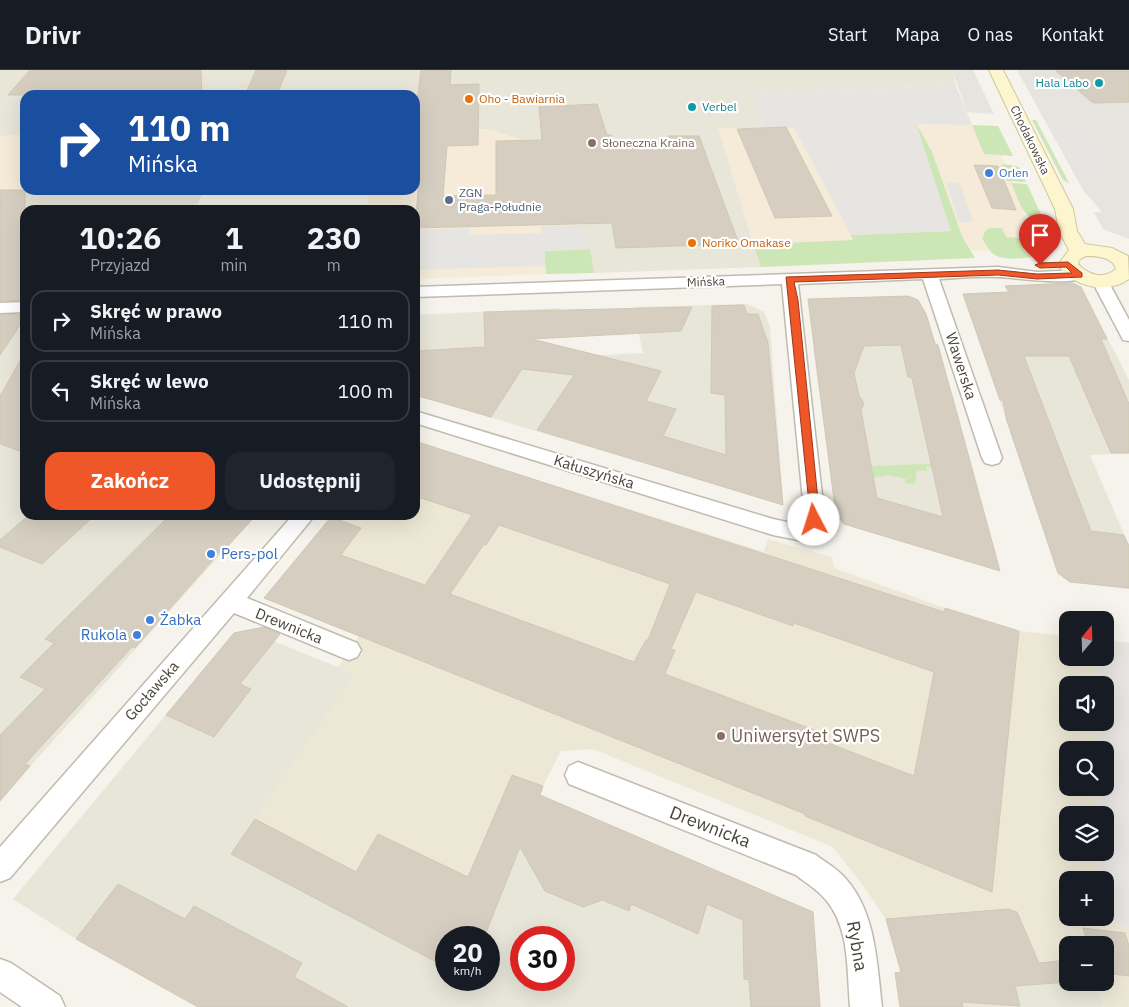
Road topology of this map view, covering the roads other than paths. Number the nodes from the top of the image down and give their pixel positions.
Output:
1 (996, 70) edge
2 (1064, 209) junction
3 (1099, 251) junction
4 (1076, 264) junction
5 (1126, 266) edge
6 (929, 274) junction
7 (789, 279) junction
8 (1100, 281) junction
9 (420, 292) edge
10 (20, 307) edge
11 (0, 308) edge
12 (1129, 336) edge
13 (420, 419) edge
14 (992, 458) dead end
15 (300, 520) edge
16 (230, 601) junction
17 (349, 650) dead end
18 (578, 775) dead end
19 (0, 868) edge
20 (837, 889) joint
21 (0, 974) edge
22 (48, 1007) edge
23 (866, 1007) edge

1 - 2 street, Chodakowska
2 - 3 street, Chodakowska
2 - 4 street, Chodakowska
3 - 4 street
3 - 5 street
4 - 6 street, Mińska
4 - 8 street
5 - 8 street
6 - 7 street, Mińska
6 - 14 street, Wawerska
7 - 9 street, Mińska
7 - 13 street, Kałuszyńska
8 - 12 street
10 - 11 street
15 - 16 street, Gocławska
16 - 17 street, Drewnicka
16 - 19 street, Gocławska
18 - 20 street, Drewnicka
20 - 23 street, Rybna
21 - 22 street

